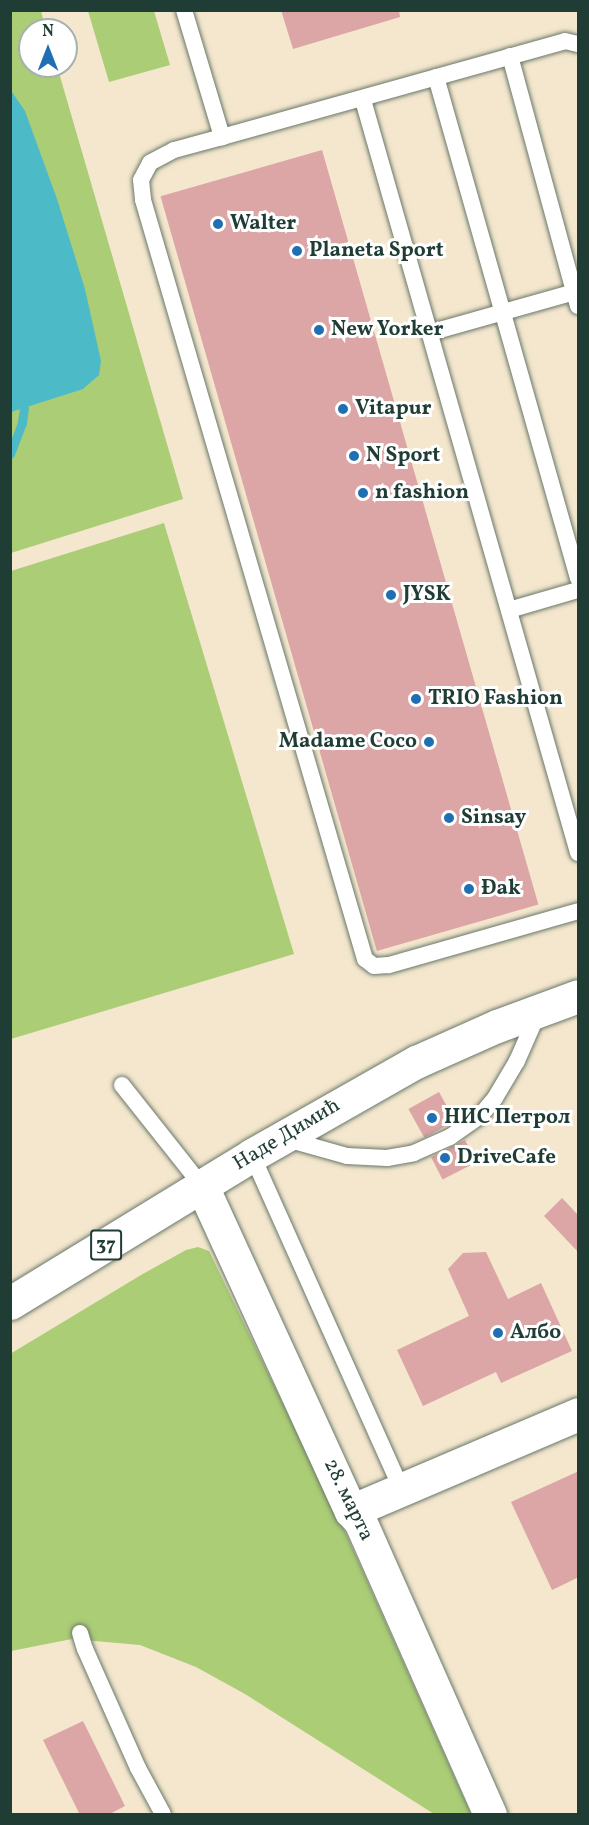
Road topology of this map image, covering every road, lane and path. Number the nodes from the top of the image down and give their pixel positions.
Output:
1 (184, 10) edge
2 (574, 41) edge
3 (510, 56) junction
4 (436, 77) junction
5 (363, 100) junction
6 (222, 137) junction
7 (577, 296) edge
8 (503, 312) junction
9 (429, 333) junction
10 (579, 578) edge
11 (579, 590) edge
12 (509, 610) junction
13 (579, 853) edge
14 (579, 911) edge
15 (579, 996) edge
16 (539, 1010) junction
17 (122, 1085) dead end
18 (282, 1137) junction
19 (252, 1155) junction
20 (202, 1186) junction
21 (10, 1303) edge
22 (579, 1414) edge
23 (402, 1491) junction
24 (351, 1512) junction
25 (80, 1633) dead end
26 (163, 1815) edge
27 (490, 1815) edge

1 - 6 lane
2 - 3 lane
3 - 4 lane
3 - 7 lane
4 - 5 lane
4 - 8 lane
5 - 6 lane
5 - 9 lane
6 - 14 lane
7 - 8 lane
8 - 9 lane
8 - 10 lane
9 - 12 lane
11 - 12 lane
12 - 13 lane
15 - 16 street, Наде Димић / 37
16 - 18 street, Наде Димић / 37
16 - 18 lane
17 - 20 lane
18 - 19 street, Наде Димић / 37
19 - 20 street, Наде Димић / 37
19 - 23 lane
20 - 21 street, Наде Димић / 37
20 - 24 street, 28. марта
22 - 23 street
23 - 24 street
24 - 27 street, 28. марта
25 - 26 lane

